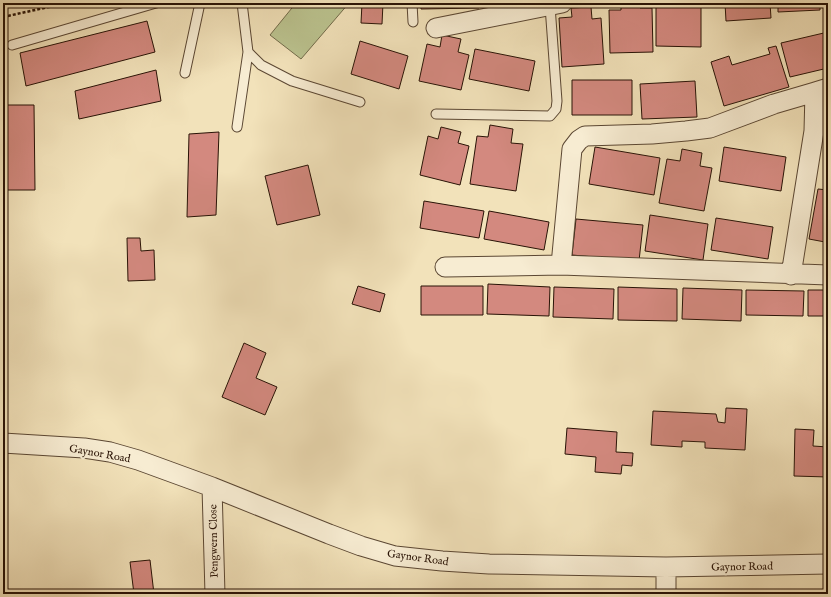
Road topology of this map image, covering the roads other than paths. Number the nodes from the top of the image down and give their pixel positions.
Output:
1 (156, 3) edge
2 (200, 3) edge
3 (242, 3) edge
4 (412, 3) edge
5 (556, 4) edge
6 (413, 22) dead end
7 (436, 28) dead end
8 (12, 45) dead end
9 (248, 52) junction
10 (185, 73) dead end
11 (822, 90) edge
12 (360, 102) dead end
13 (436, 114) dead end
14 (237, 127) dead end
15 (561, 265) junction
16 (445, 267) dead end
17 (792, 274) junction
18 (828, 275) edge
19 (3, 443) edge
20 (212, 487) junction
21 (828, 564) edge
22 (666, 567) junction
23 (214, 594) edge
24 (666, 594) edge

1 - 8 lane
2 - 10 lane
3 - 9 lane
4 - 6 lane
5 - 7 street
5 - 13 lane
9 - 12 lane
9 - 14 lane
11 - 15 street
11 - 17 street
15 - 16 street
15 - 17 street
17 - 18 street
19 - 20 street, Gaynor Road
20 - 22 street, Gaynor Road
20 - 23 street, Pengwern Close
21 - 22 street, Gaynor Road
22 - 24 street

